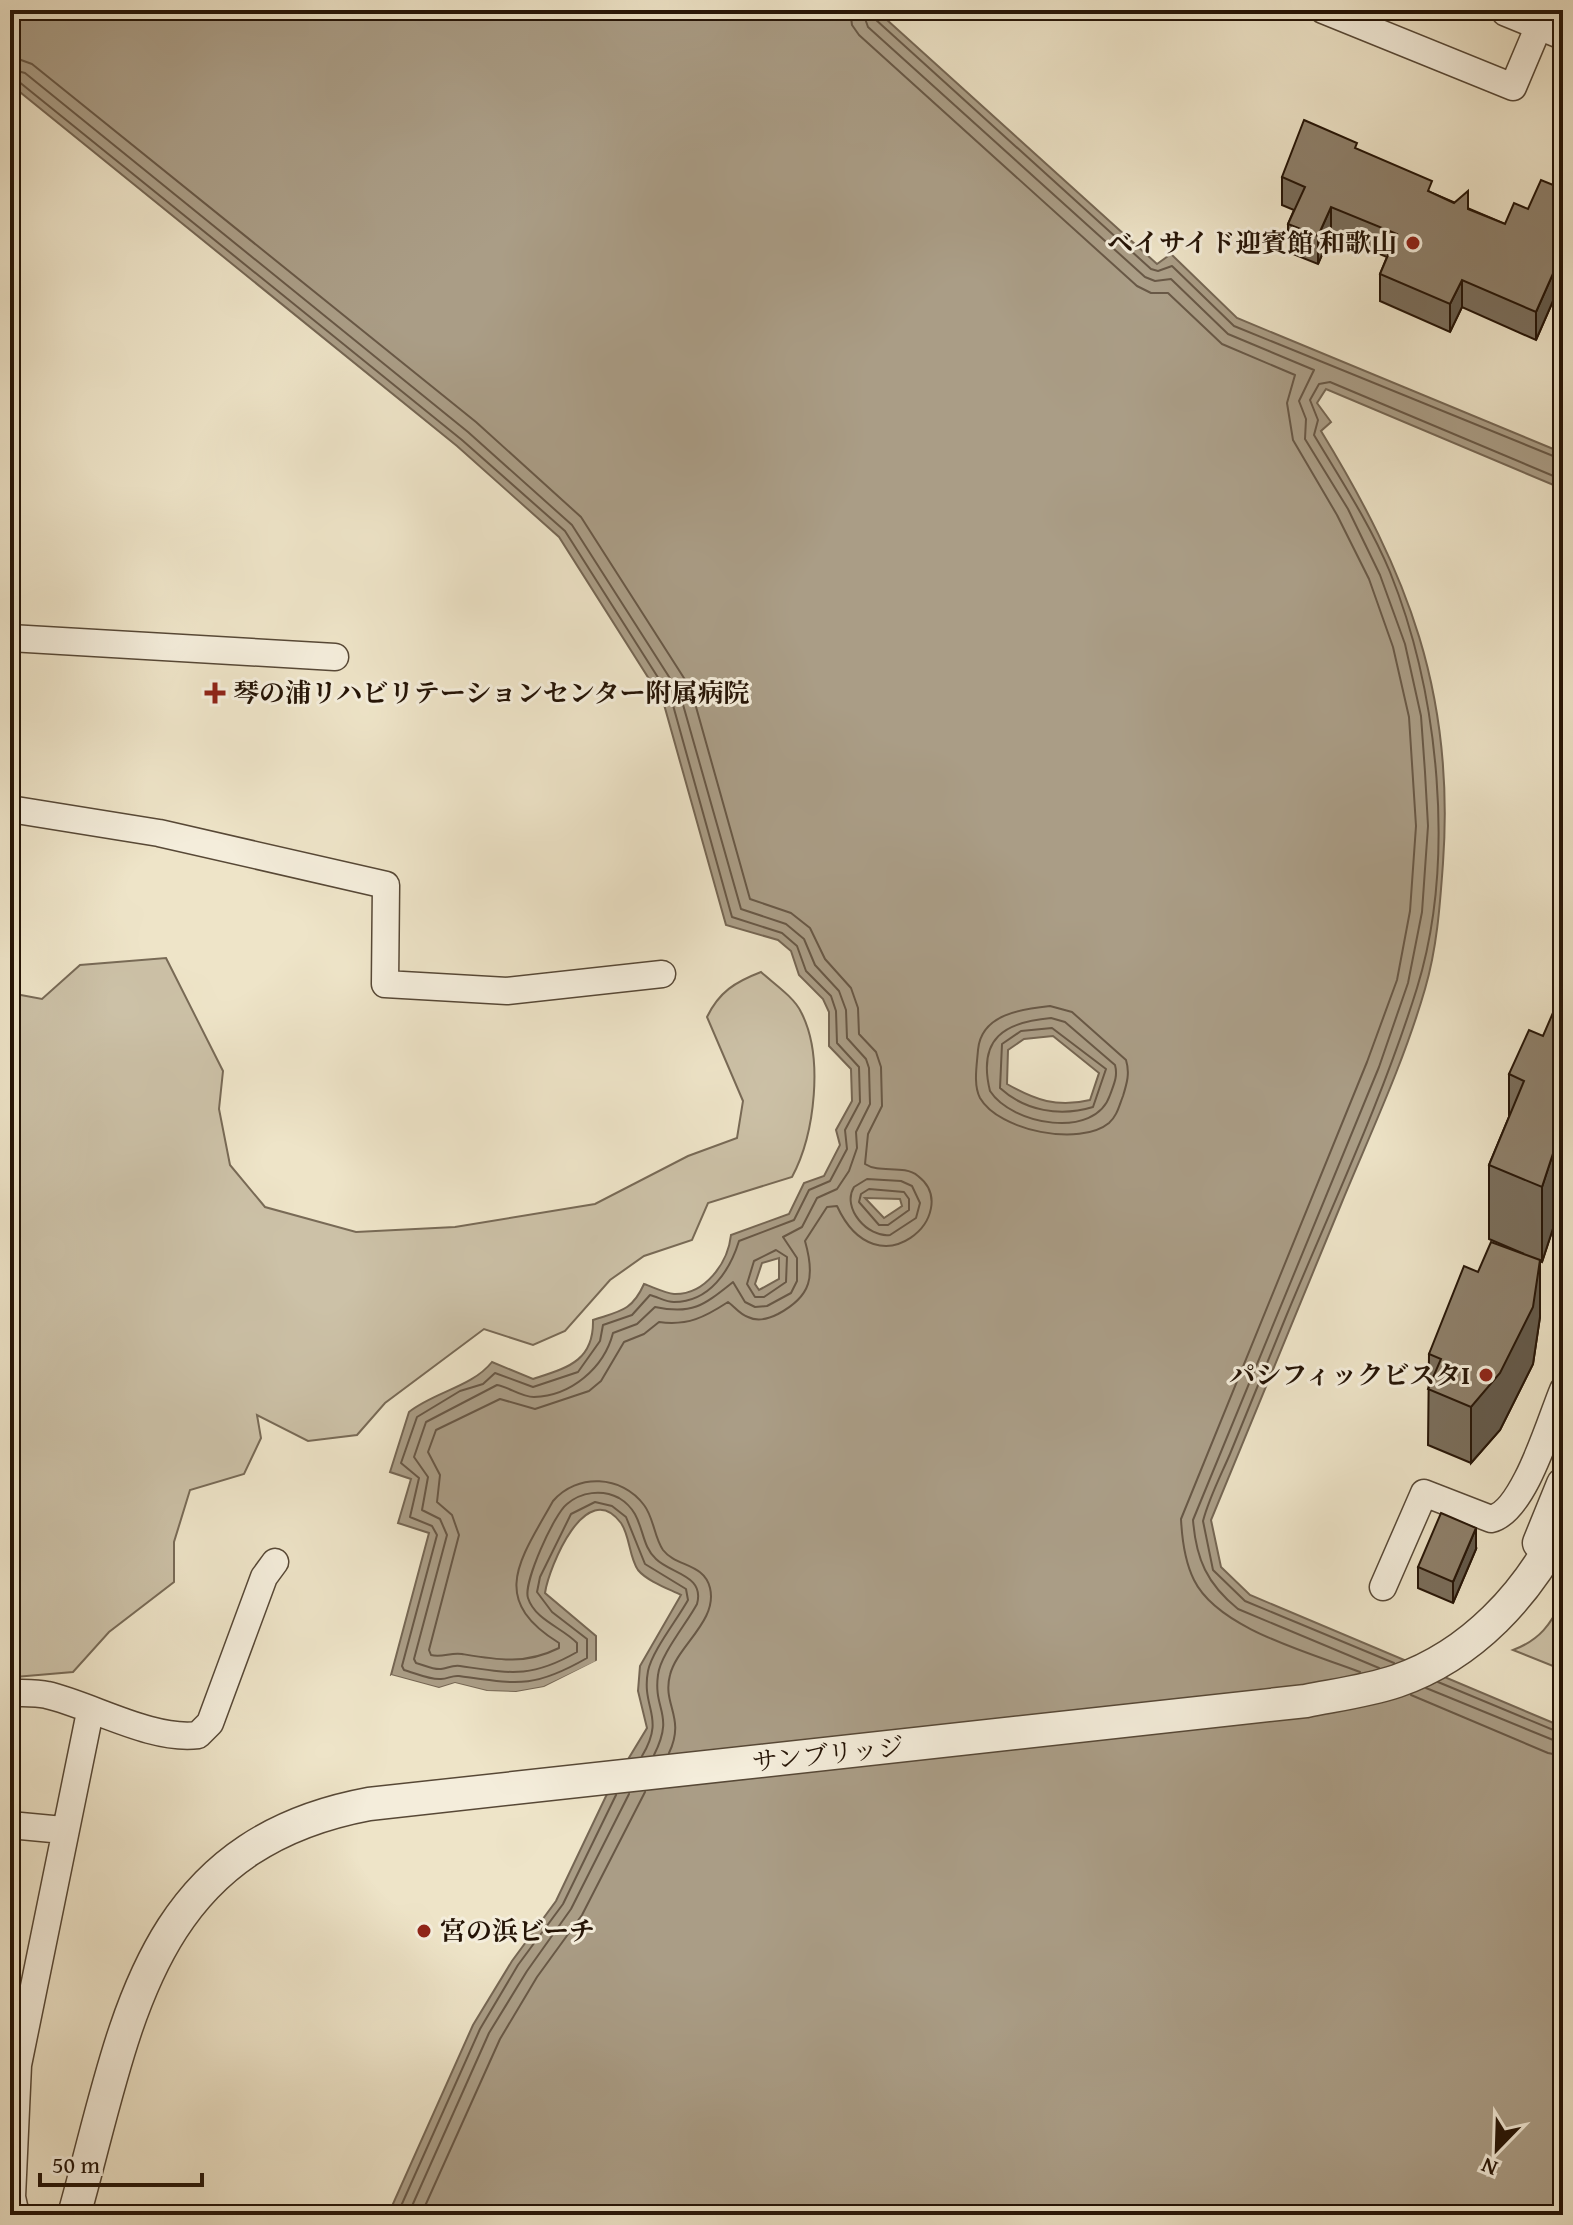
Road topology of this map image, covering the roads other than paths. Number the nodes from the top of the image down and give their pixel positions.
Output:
1 (1323, 10) edge
2 (1507, 10) edge
3 (1551, 28) edge
4 (10, 638) edge
5 (335, 657) dead end
6 (10, 809) edge
7 (662, 974) dead end
8 (1563, 1390) edge
9 (1563, 1484) edge
10 (1563, 1524) edge
11 (275, 1562) dead end
12 (1383, 1587) dead end
13 (1494, 1621) junction
14 (10, 1693) edge
15 (90, 1712) junction
16 (10, 1825) edge
17 (63, 1830) junction
18 (16, 2215) edge
19 (74, 2215) edge

1 - 3 street
2 - 3 street
4 - 5 street
6 - 7 street
8 - 12 street
9 - 13 street
10 - 13 street
11 - 15 street
13 - 19 street, サンブリッジ
14 - 15 street
15 - 17 street
16 - 17 street
17 - 18 street

